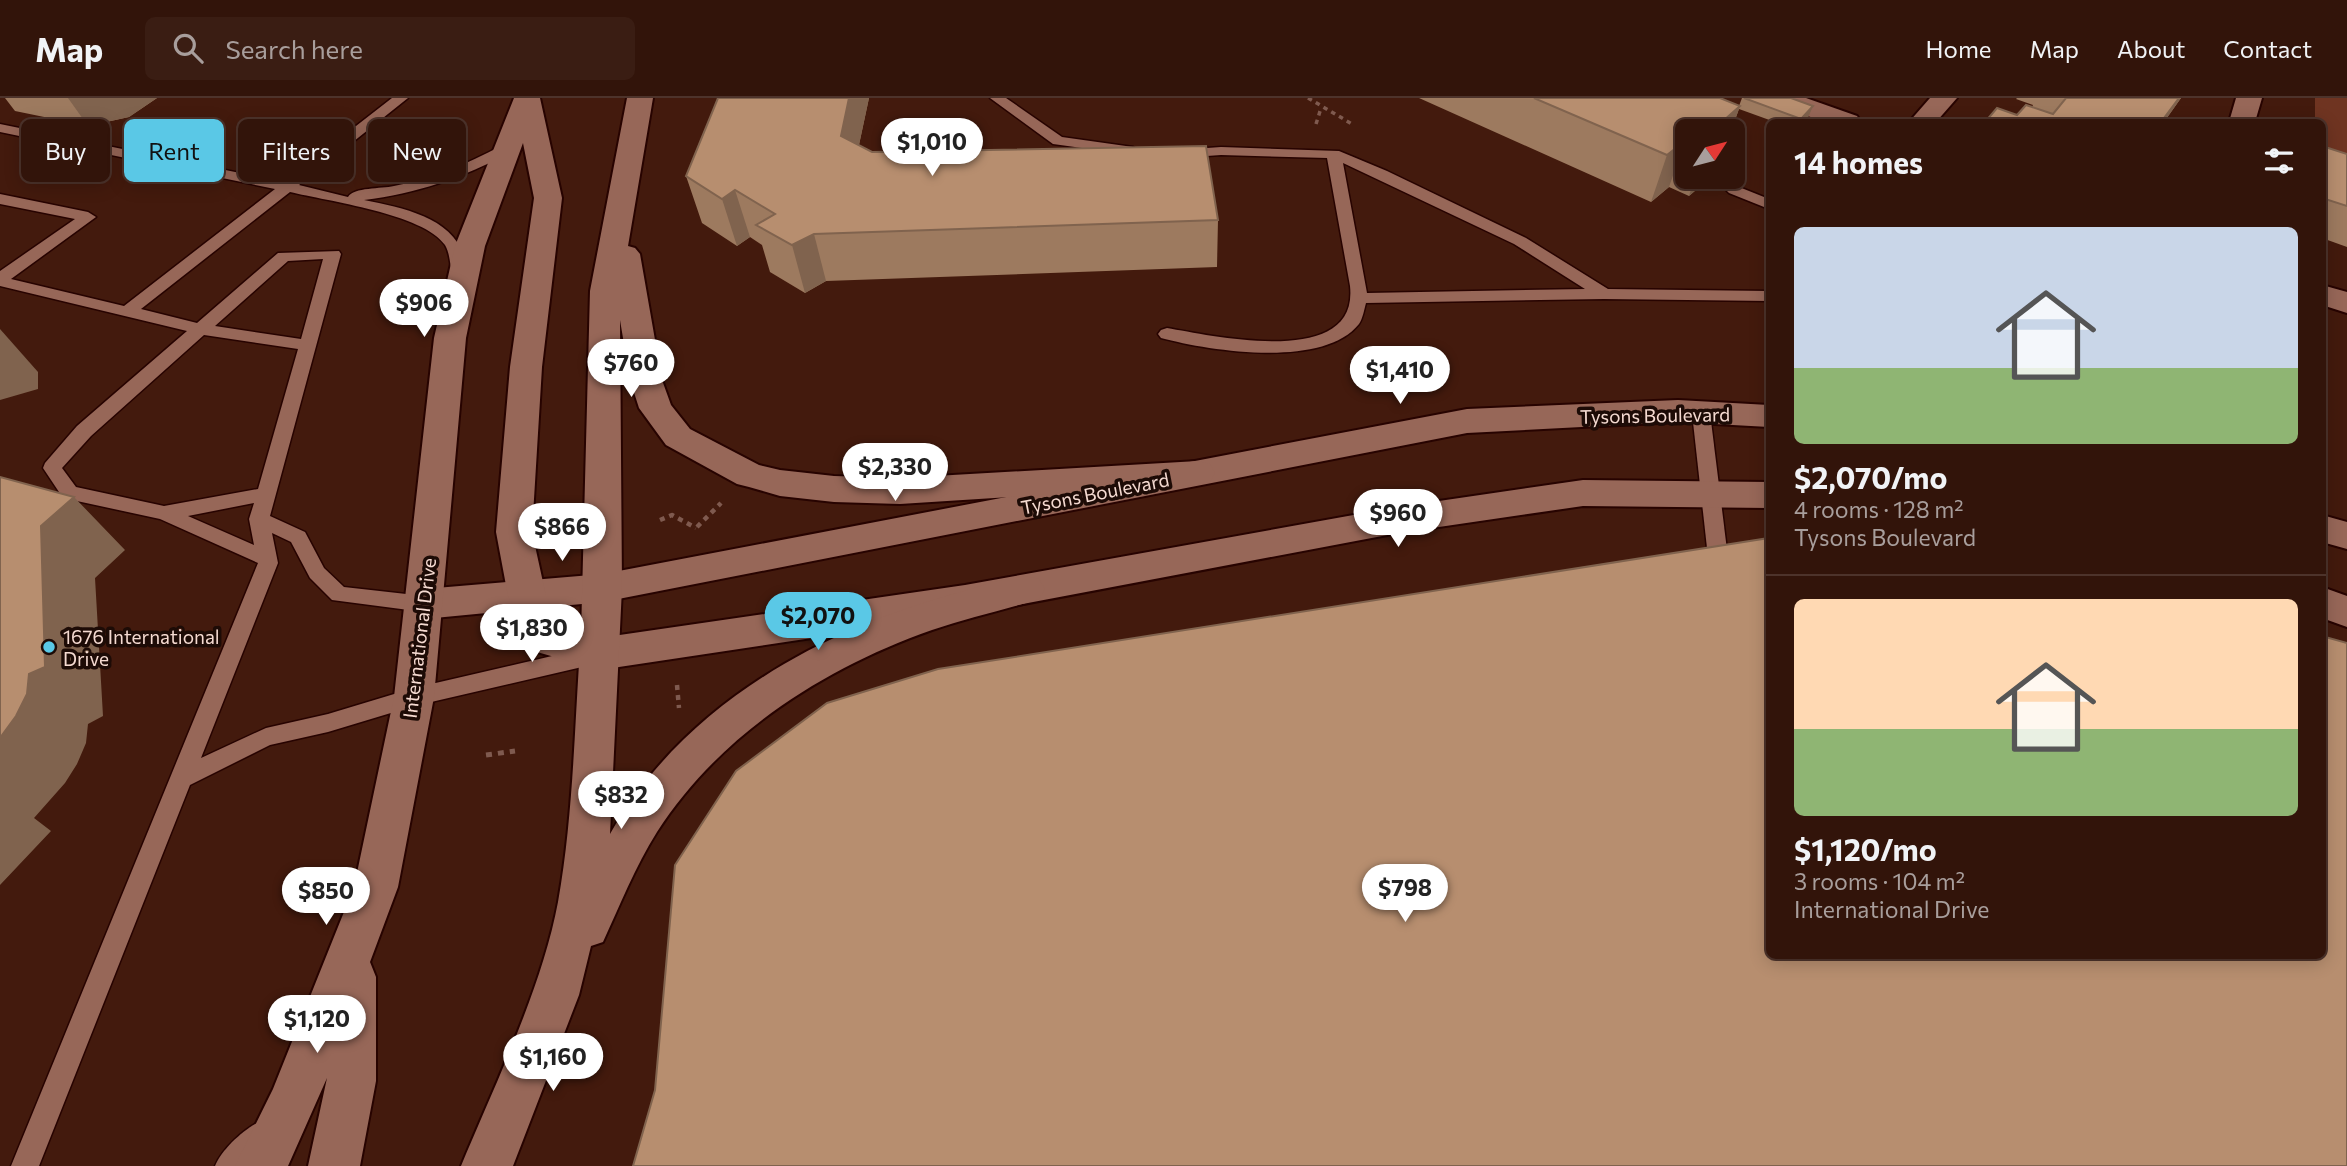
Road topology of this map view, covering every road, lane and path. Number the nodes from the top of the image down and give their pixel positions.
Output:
1 (401, 98) edge
2 (527, 98) edge
3 (640, 98) edge
4 (998, 98) edge
5 (1308, 98) edge
6 (1782, 98) edge
7 (1944, 98) edge
8 (2249, 98) edge
9 (1321, 108) junction
10 (1840, 119) edge
11 (1925, 119) edge
12 (2243, 119) edge
13 (1315, 124) dead end
14 (1352, 124) dead end
15 (0, 128) edge
16 (506, 149) junction
17 (1334, 154) junction
18 (289, 186) junction
19 (1734, 190) dead end
20 (335, 198) junction
21 (0, 199) edge
22 (1766, 203) edge
23 (618, 207) junction
24 (0, 280) edge
25 (461, 289) junction
26 (1604, 294) junction
27 (2326, 295) edge
28 (1766, 296) edge
29 (1360, 298) junction
30 (2347, 303) edge
31 (127, 312) junction
32 (200, 329) junction
33 (1167, 334) dead end
34 (306, 345) junction
35 (1701, 412) junction
36 (1766, 416) edge
37 (1198, 473) junction
38 (266, 494) junction
39 (1712, 494) junction
40 (1766, 495) edge
41 (724, 500) dead end
42 (164, 513) junction
43 (259, 519) junction
44 (660, 520) dead end
45 (696, 528) junction
46 (2326, 529) edge
47 (2347, 536) edge
48 (687, 537) dead end
49 (267, 559) junction
50 (1719, 566) edge
51 (603, 588) junction
52 (1026, 589) junction
53 (527, 596) junction
54 (424, 604) junction
55 (2326, 604) edge
56 (2347, 612) edge
57 (599, 654) junction
58 (414, 697) junction
59 (515, 751) dead end
60 (486, 755) dead end
61 (182, 778) junction
62 (354, 950) junction
63 (555, 995) junction
64 (292, 1104) junction
65 (25, 1166) edge
66 (229, 1166) edge
67 (261, 1166) edge
68 (334, 1166) edge
69 (487, 1166) edge

1 - 18 lane
2 - 16 main road, International Drive
2 - 53 main road
3 - 23 main road
4 - 17 lane
5 - 9 path
6 - 10 main road
7 - 11 main road
8 - 12 main road
9 - 13 path
9 - 14 path
15 - 18 lane
16 - 20 lane
16 - 25 main road, International Drive
17 - 26 lane
17 - 29 lane
18 - 20 lane
18 - 31 lane
19 - 22 lane
20 - 25 lane
21 - 24 lane
23 - 37 main road
23 - 51 main road
24 - 31 lane
25 - 54 main road, International Drive
26 - 28 lane
26 - 29 lane
27 - 30 main road
29 - 33 lane
31 - 32 lane
32 - 34 lane
32 - 34 lane
32 - 42 lane
34 - 38 lane
35 - 36 main road, Tysons Boulevard
35 - 37 main road, Tysons Boulevard
35 - 39 lane
37 - 51 main road, Tysons Boulevard
38 - 42 lane
38 - 43 lane
39 - 40 main road
39 - 50 lane
39 - 52 main road
41 - 45 path
42 - 49 lane
43 - 49 lane
43 - 54 lane
44 - 45 path
45 - 48 path
46 - 47 main road
49 - 61 lane
51 - 53 main road, Tysons Boulevard
51 - 57 main road
52 - 57 main road
52 - 63 main road
53 - 54 main road, Tysons Boulevard
53 - 57 main road
54 - 58 main road, International Drive
55 - 56 main road
57 - 58 lane
57 - 63 main road
58 - 61 lane
58 - 62 main road, International Drive
59 - 60 path
61 - 65 lane
62 - 64 main road, International Drive
62 - 68 main road
63 - 69 main road
64 - 66 lane
64 - 67 main road, International Drive

